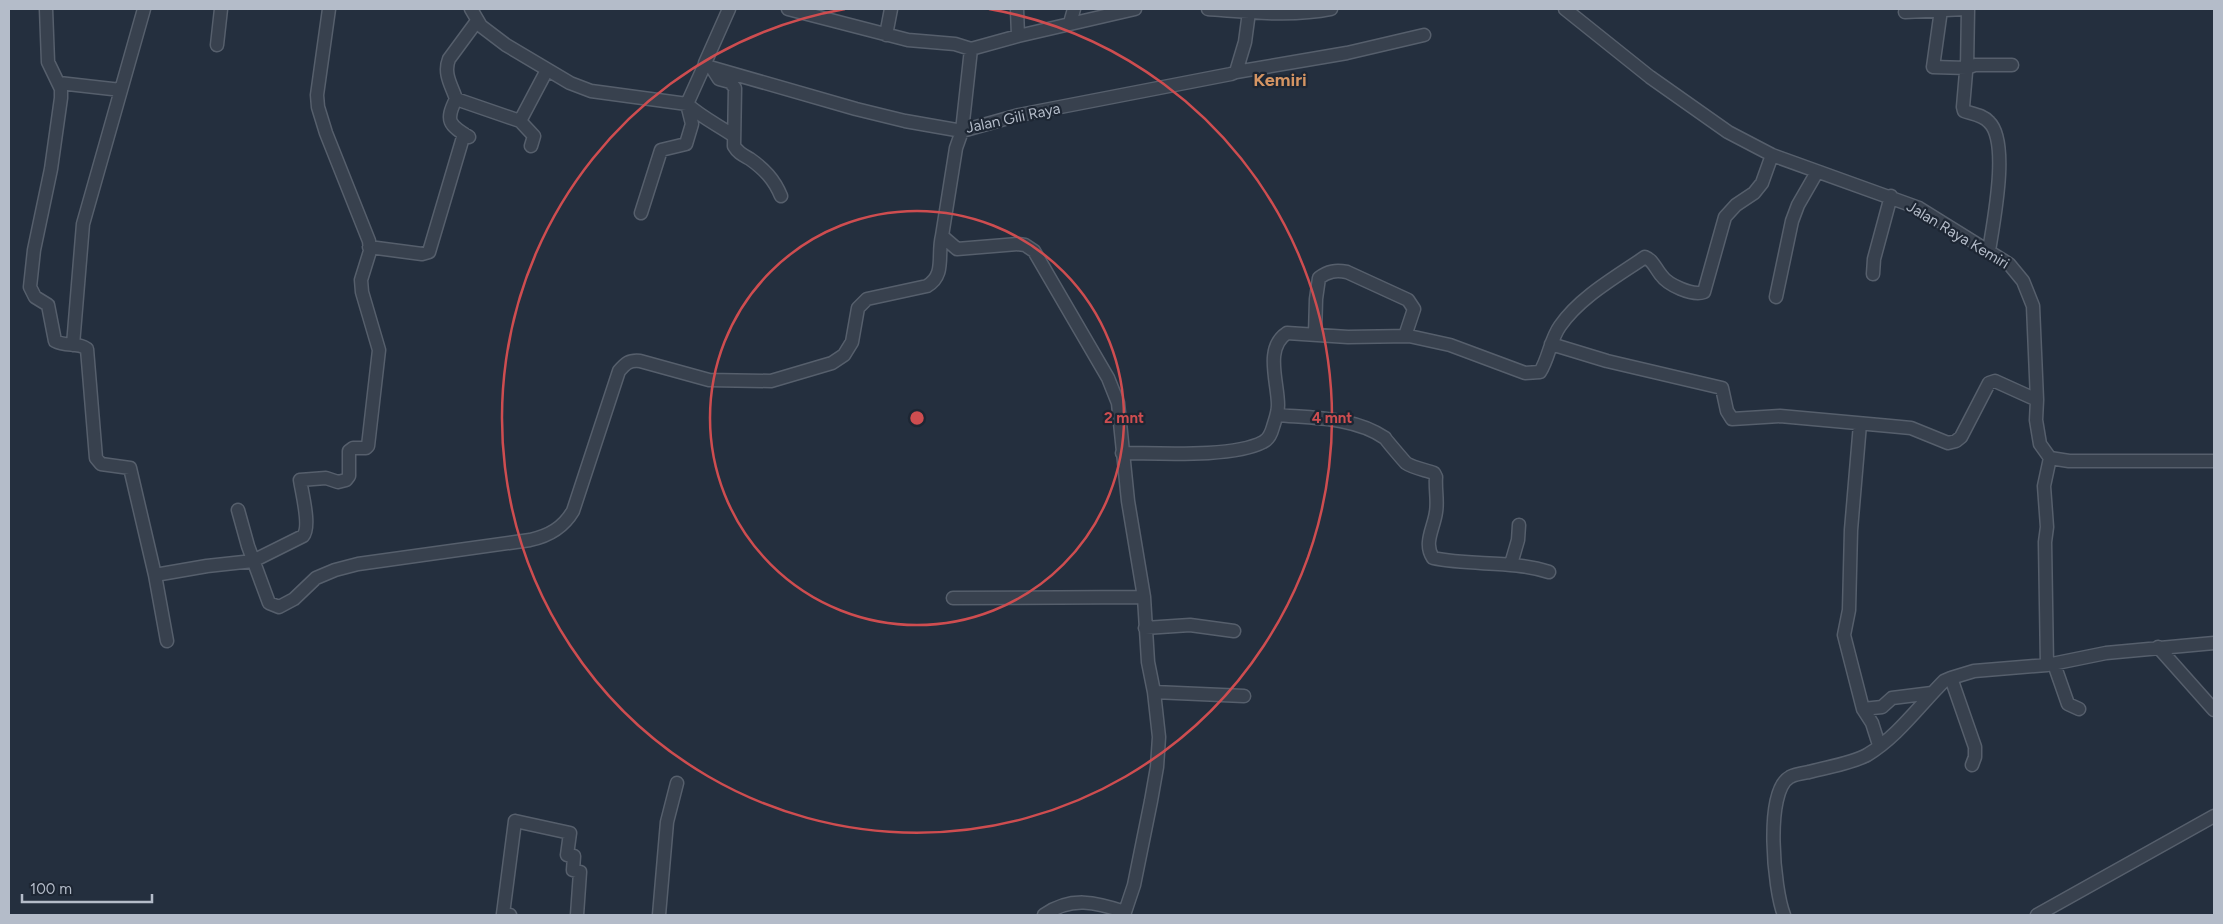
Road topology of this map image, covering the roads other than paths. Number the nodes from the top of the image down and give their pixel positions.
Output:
1 (46, 9) edge
2 (144, 9) edge
3 (221, 9) edge
4 (329, 9) edge
5 (471, 9) edge
6 (729, 9) edge
7 (793, 9) edge
8 (891, 9) edge
9 (1017, 9) edge
10 (1074, 9) edge
11 (1135, 9) edge
12 (1208, 9) edge
13 (1331, 9) edge
14 (1564, 9) edge
15 (1966, 9) edge
16 (1942, 10) junction
17 (1249, 12) junction
18 (1905, 12) dead end
19 (477, 21) junction
20 (1070, 23) junction
21 (886, 35) junction
22 (1424, 35) dead end
23 (1018, 36) junction
24 (217, 45) dead end
25 (971, 49) junction
26 (2012, 65) dead end
27 (708, 66) junction
28 (1966, 68) junction
29 (548, 70) junction
30 (1236, 72) junction
31 (59, 82) junction
32 (121, 90) junction
33 (456, 99) junction
34 (687, 104) junction
35 (520, 121) junction
36 (962, 130) junction
37 (734, 136) junction
38 (531, 146) dead end
39 (1772, 155) junction
40 (1817, 172) junction
41 (781, 196) dead end
42 (1891, 196) junction
43 (640, 213) dead end
44 (942, 236) junction
45 (369, 247) junction
46 (1989, 251) junction
47 (1873, 274) dead end
48 (1776, 298) dead end
49 (1314, 335) junction
50 (1405, 336) junction
51 (1552, 344) junction
52 (73, 345) junction
53 (2037, 400) junction
54 (1277, 415) junction
55 (1860, 424) junction
56 (1122, 453) junction
57 (2050, 458) junction
58 (2214, 461) edge
59 (238, 510) dead end
60 (1519, 524) dead end
61 (253, 561) junction
62 (1511, 564) junction
63 (1549, 572) dead end
64 (155, 575) junction
65 (1144, 596) junction
66 (953, 598) dead end
67 (1145, 628) junction
68 (1234, 631) dead end
69 (167, 641) dead end
70 (2214, 643) edge
71 (2158, 647) junction
72 (2050, 664) junction
73 (1951, 678) junction
74 (1154, 692) junction
75 (1932, 693) junction
76 (1244, 696) dead end
77 (1863, 709) junction
78 (2079, 709) dead end
79 (2214, 710) edge
80 (1879, 745) junction
81 (1972, 765) dead end
82 (677, 783) dead end
83 (2214, 816) edge
84 (1124, 914) edge
85 (510, 915) edge
86 (577, 915) edge
87 (659, 915) edge
88 (1044, 915) edge
89 (1784, 915) edge
90 (2037, 915) edge

1 - 31 street
2 - 32 street
3 - 24 street
4 - 45 street
5 - 19 street
6 - 27 street
7 - 21 street
8 - 21 street
9 - 23 street
10 - 20 street
11 - 20 street
12 - 17 street
13 - 17 street
14 - 39 street, Jalan Raya Kemiri
15 - 16 street
15 - 28 street
16 - 18 street
16 - 28 street
17 - 30 street
19 - 29 street
19 - 33 street
20 - 23 street
21 - 25 street
22 - 30 street, Jalan Gili Raya
23 - 25 street
25 - 36 street
26 - 28 street
27 - 34 street
27 - 36 street, Jalan Gili Raya
27 - 37 street
28 - 46 street
29 - 34 street
29 - 35 street
30 - 36 street, Jalan Gili Raya
31 - 32 street
31 - 52 street
32 - 52 street
33 - 35 street
33 - 45 street
34 - 37 street
34 - 43 street
35 - 38 street
36 - 44 street
37 - 41 street
39 - 40 street, Jalan Raya Kemiri
39 - 51 street
40 - 42 street, Jalan Raya Kemiri
40 - 48 street
42 - 46 street, Jalan Raya Kemiri
42 - 47 street
44 - 56 street
44 - 61 street
45 - 61 street
46 - 53 street, Jalan Raya Kemiri
49 - 50 street
49 - 50 street
49 - 54 street
50 - 51 street
51 - 55 street
52 - 64 street
53 - 55 street
53 - 57 street, Jalan Raya Kemiri
54 - 56 street
54 - 62 street
55 - 77 street
56 - 65 street
57 - 58 street
57 - 72 street
59 - 61 street
60 - 62 street
61 - 64 street
62 - 63 street
64 - 69 street
65 - 66 street
65 - 67 street
67 - 68 street
67 - 74 street
70 - 71 street
71 - 72 street
71 - 79 street
72 - 73 street
72 - 78 street
73 - 75 street
73 - 81 street
74 - 76 street
74 - 84 street
75 - 77 street
75 - 80 street
77 - 80 street
80 - 89 street
82 - 87 street
83 - 90 street
84 - 88 street
85 - 86 street

